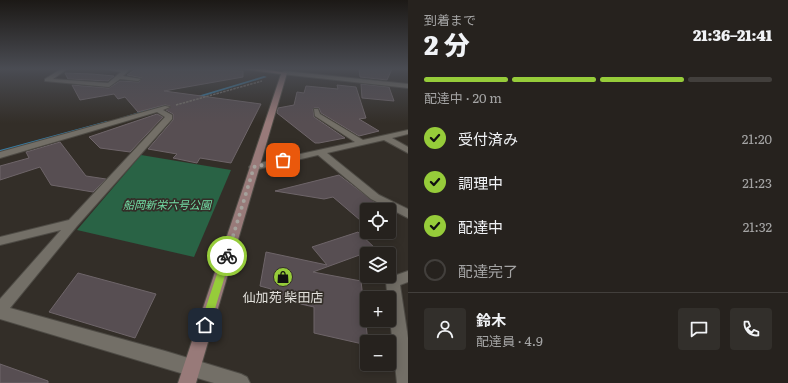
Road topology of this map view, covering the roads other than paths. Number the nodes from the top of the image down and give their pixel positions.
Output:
1 (280, 87) edge
2 (316, 110) dead end
3 (408, 132) edge
4 (385, 137) junction
5 (362, 142) junction
6 (408, 150) edge
7 (320, 152) junction
8 (0, 155) edge
9 (254, 167) junction
10 (408, 214) edge
11 (73, 224) junction
12 (0, 241) edge
13 (408, 276) edge
14 (0, 311) edge
15 (189, 375) edge
16 (241, 383) edge
17 (406, 383) edge

1 - 9 main road
2 - 5 street
3 - 4 street
4 - 5 street
4 - 6 street
5 - 7 street
7 - 9 street
7 - 10 street
8 - 11 street
9 - 15 main road
11 - 12 street
11 - 14 street
13 - 17 street
14 - 15 street
15 - 16 street

